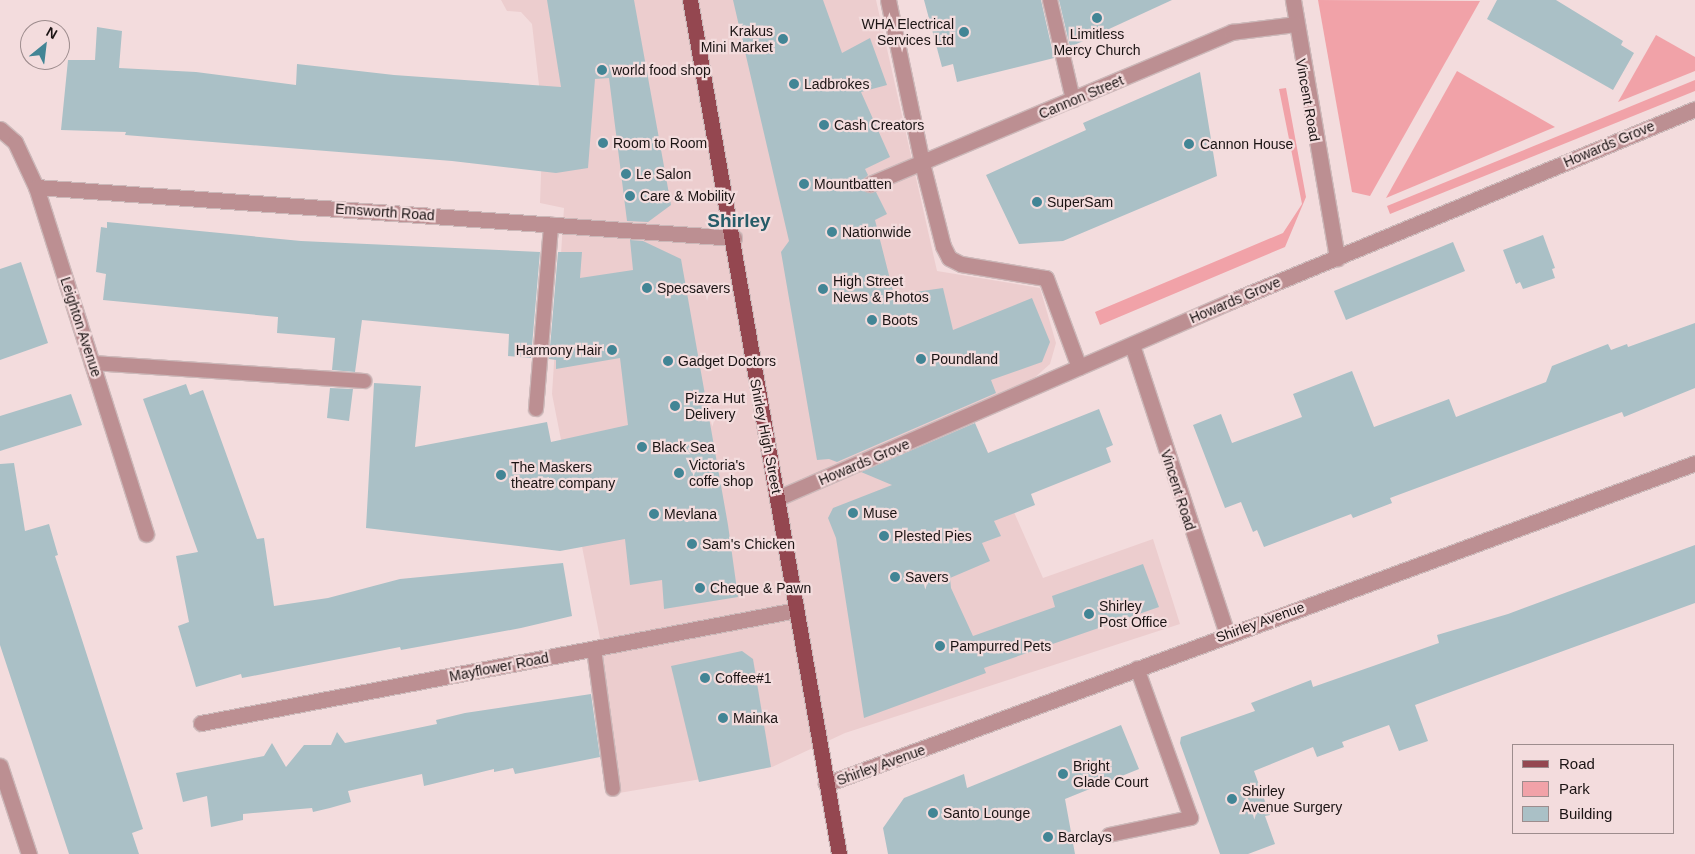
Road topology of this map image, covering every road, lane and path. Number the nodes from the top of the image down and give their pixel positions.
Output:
1 (690, 0) edge
2 (888, 0) edge
3 (1050, 0) edge
4 (1293, 0) edge
5 (1296, 24) junction
6 (1073, 100) junction
7 (1695, 109) edge
8 (0, 129) edge
9 (922, 163) junction
10 (870, 184) dead end
11 (36, 187) junction
12 (551, 225) junction
13 (734, 238) junction
14 (1337, 258) junction
15 (1132, 345) junction
16 (92, 363) junction
17 (1079, 367) junction
18 (364, 381) dead end
19 (536, 409) dead end
20 (1695, 463) edge
21 (778, 498) junction
22 (146, 534) dead end
23 (796, 610) junction
24 (1227, 634) junction
25 (594, 649) junction
26 (1137, 668) junction
27 (201, 723) dead end
28 (0, 766) edge
29 (826, 784) junction
30 (613, 789) dead end
31 (1109, 834) dead end
32 (29, 854) edge
33 (839, 854) edge

1 - 13 main road, Shirley High Street
2 - 9 street
3 - 6 lane
4 - 5 street, Vincent Road
5 - 6 street, Cannon Street
5 - 14 street, Vincent Road
6 - 9 street, Cannon Street
7 - 14 street, Howards Grove
8 - 11 street, Leighton Avenue
9 - 10 street, Cannon Street
9 - 17 street
11 - 12 street, Emsworth Road
11 - 16 street, Leighton Avenue
12 - 13 street, Emsworth Road
12 - 19 lane
13 - 21 main road, Shirley High Street
14 - 15 street, Howards Grove
15 - 17 street, Howards Grove
15 - 24 street, Vincent Road
16 - 18 lane
16 - 22 street, Leighton Avenue
17 - 21 street, Howards Grove
20 - 24 street, Shirley Avenue
21 - 23 main road, Shirley High Street
23 - 25 street, Mayflower Road
23 - 29 main road, Shirley High Street
24 - 26 street, Shirley Avenue
25 - 27 street, Mayflower Road
25 - 30 lane
26 - 29 street, Shirley Avenue
26 - 31 lane
28 - 32 street
29 - 33 main road, Shirley High Street

